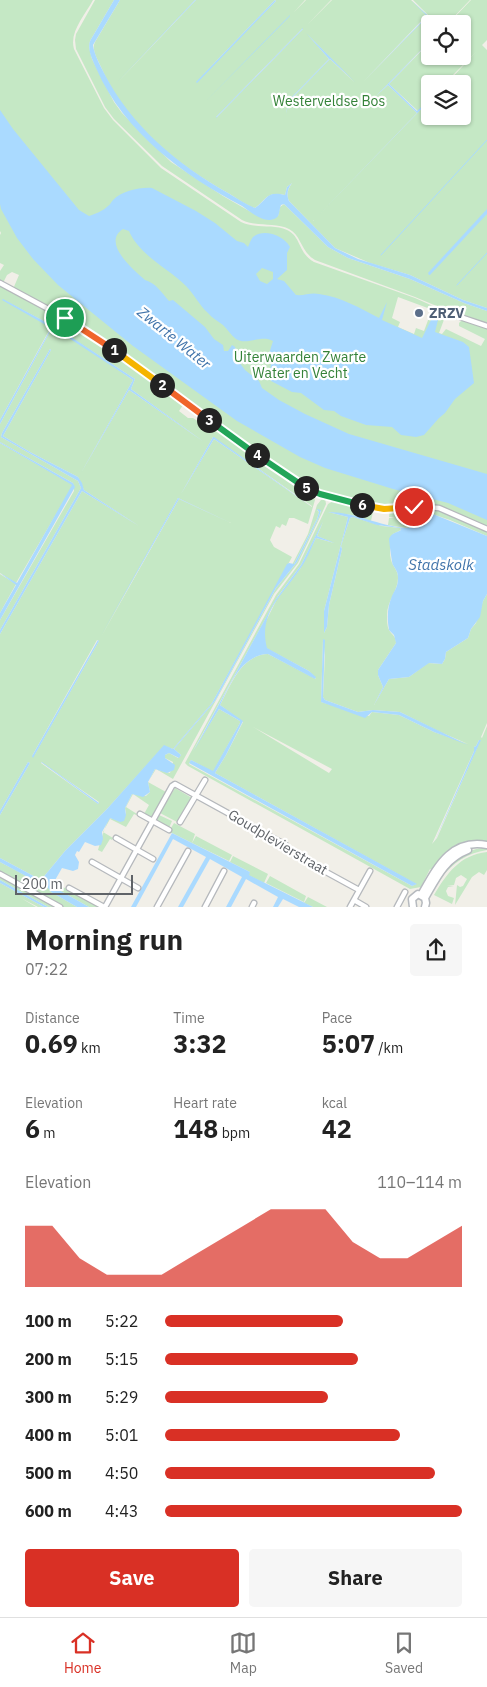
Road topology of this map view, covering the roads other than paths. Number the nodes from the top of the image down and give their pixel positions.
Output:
1 (0, 283) edge
2 (457, 316) dead end
3 (487, 326) edge
4 (487, 529) edge
5 (205, 780) dead end
6 (196, 795) junction
7 (140, 814) dead end
8 (153, 821) junction
9 (180, 822) dead end
10 (169, 830) dead end
11 (116, 838) dead end
12 (487, 845) edge
13 (137, 850) junction
14 (188, 851) dead end
15 (154, 859) dead end
16 (92, 862) dead end
17 (224, 871) dead end
18 (370, 871) dead end
19 (0, 874) edge
20 (121, 878) junction
21 (68, 888) dead end
22 (138, 888) dead end
23 (360, 890) junction
24 (405, 892) dead end
25 (423, 896) junction
26 (354, 900) junction
27 (60, 907) edge
28 (105, 907) edge
29 (157, 907) edge
30 (205, 907) edge
31 (350, 907) edge
32 (366, 907) edge
33 (397, 907) edge
34 (412, 907) edge
35 (426, 907) edge

1 - 4 street
2 - 3 street
5 - 6 street
6 - 8 street, Goudplevierstraat
6 - 9 street
6 - 23 street, Goudplevierstraat
7 - 8 street
8 - 10 street
8 - 13 street, Goudplevierstraat
11 - 13 street
12 - 25 main road
13 - 15 street
13 - 20 street, Goudplevierstraat
14 - 29 street
16 - 20 street
17 - 30 street
18 - 23 street
19 - 27 street
20 - 22 street
20 - 28 street, Goudplevierstraat
21 - 28 street, Goudplevierstraat
23 - 26 street
24 - 33 street
25 - 34 main road
25 - 35 main road
26 - 31 street
26 - 32 street

